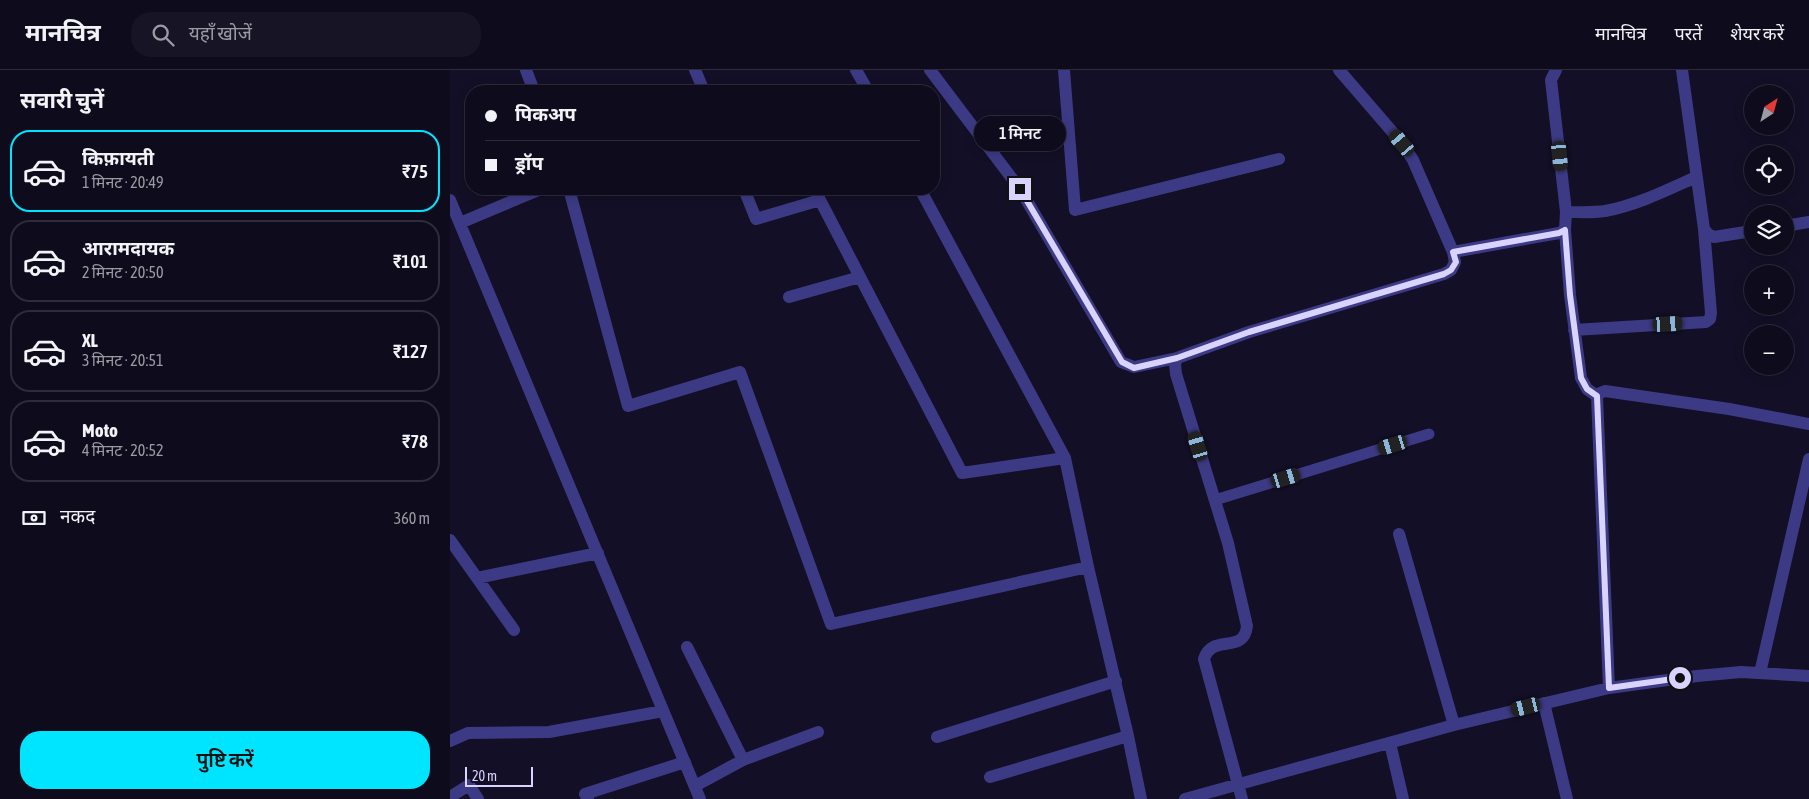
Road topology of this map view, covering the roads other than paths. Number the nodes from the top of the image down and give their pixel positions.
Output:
1 (526, 70) edge
2 (695, 70) edge
3 (856, 70) edge
4 (930, 70) edge
5 (1064, 70) edge
6 (1339, 70) edge
7 (1556, 70) edge
8 (1682, 70) edge
9 (532, 85) edge
10 (701, 85) edge
11 (865, 85) edge
12 (1279, 158) dead end
13 (1696, 177) junction
14 (527, 195) edge
15 (571, 195) edge
16 (746, 195) edge
17 (923, 195) edge
18 (450, 200) edge
19 (1566, 212) junction
20 (1809, 222) edge
21 (460, 223) junction
22 (1794, 224) edge
23 (1565, 230) junction
24 (1704, 230) junction
25 (1744, 232) edge
26 (1453, 252) junction
27 (860, 277) junction
28 (789, 297) dead end
29 (1574, 330) junction
30 (1177, 358) junction
31 (1597, 396) junction
32 (1809, 424) edge
33 (1429, 434) dead end
34 (1065, 458) junction
35 (1809, 459) edge
36 (1215, 500) junction
37 (1399, 534) dead end
38 (450, 540) edge
39 (598, 553) junction
40 (1088, 567) junction
41 (477, 578) junction
42 (514, 630) dead end
43 (687, 647) dead end
44 (1760, 673) junction
45 (1809, 676) edge
46 (1116, 681) junction
47 (1609, 688) junction
48 (1544, 703) junction
49 (663, 710) junction
50 (1454, 725) junction
51 (818, 732) dead end
52 (1128, 736) junction
53 (938, 737) dead end
54 (450, 741) edge
55 (1390, 743) junction
56 (743, 760) junction
57 (684, 762) junction
58 (990, 777) dead end
59 (1239, 783) junction
60 (695, 786) junction
61 (450, 797) edge
62 (478, 799) edge
63 (588, 799) edge
64 (700, 799) edge
65 (1141, 799) edge
66 (1186, 799) edge
67 (1242, 799) edge
68 (1403, 799) edge
69 (1567, 799) edge

1 - 9 street
2 - 10 street
3 - 11 street
4 - 30 street
5 - 12 street
6 - 26 street
7 - 19 street
8 - 13 street
13 - 19 street
13 - 24 street
14 - 21 street
15 - 40 street
16 - 27 street
17 - 34 street
18 - 21 street
19 - 23 street
20 - 22 street
21 - 39 street
23 - 26 street
23 - 29 street
24 - 25 street
24 - 29 street
26 - 30 street
27 - 28 street
27 - 34 street
29 - 31 street
30 - 36 street
31 - 32 street
31 - 47 street
33 - 36 lane
34 - 40 street
35 - 44 street
36 - 59 street
37 - 50 street
38 - 41 street
39 - 41 street
39 - 49 street
40 - 46 street
41 - 42 street
43 - 56 street
44 - 45 street
44 - 47 street
46 - 52 street
46 - 53 street
47 - 48 street
48 - 50 street
48 - 69 street
49 - 54 street
49 - 57 street
50 - 55 street
51 - 56 street
52 - 58 street
52 - 65 street
55 - 59 street
55 - 68 street
56 - 60 street
57 - 60 street
57 - 63 street
59 - 66 street
59 - 67 street
60 - 64 street
61 - 62 street

